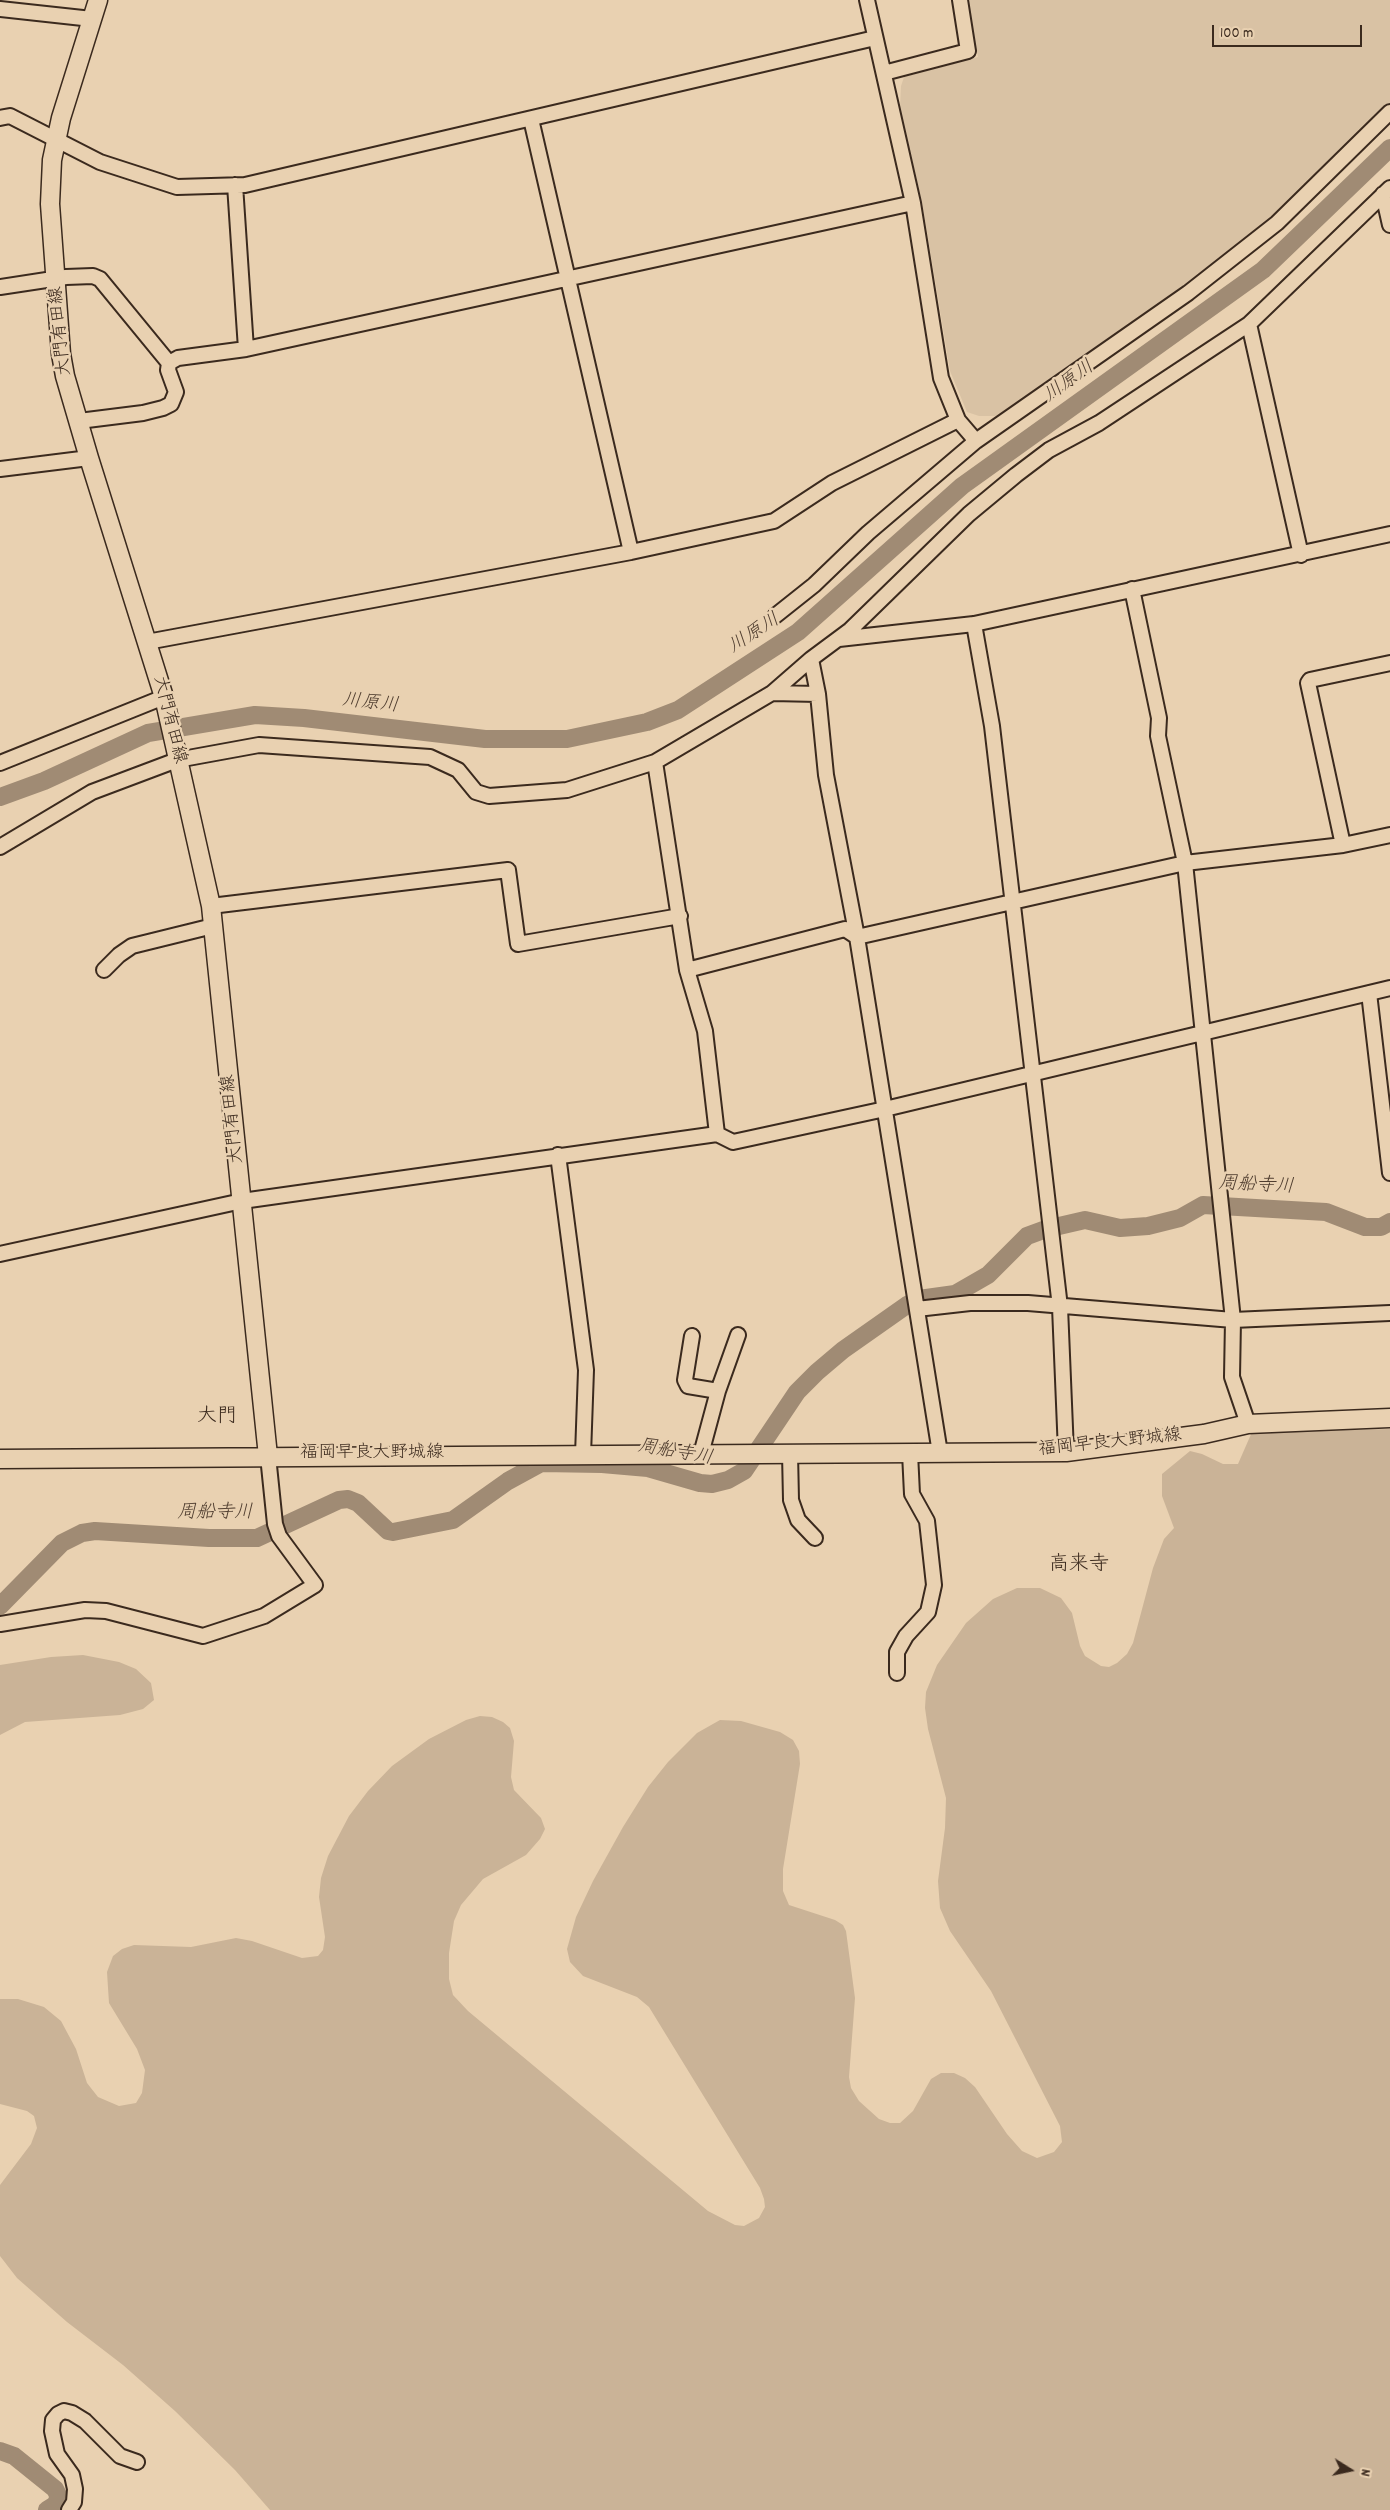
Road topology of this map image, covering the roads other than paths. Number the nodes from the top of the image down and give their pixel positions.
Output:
1 (867, 0) edge
2 (960, 0) edge
3 (0, 9) edge
4 (95, 10) edge
5 (875, 38) junction
6 (884, 73) junction
7 (1390, 112) edge
8 (0, 118) edge
9 (531, 119) junction
10 (56, 141) junction
11 (235, 185) junction
12 (1386, 191) edge
13 (913, 203) junction
14 (1390, 225) edge
15 (568, 279) junction
16 (56, 280) junction
17 (0, 287) edge
18 (1249, 324) junction
19 (246, 349) junction
20 (169, 363) junction
21 (958, 420) junction
22 (80, 421) junction
23 (976, 441) junction
24 (90, 458) junction
25 (0, 469) edge
26 (1390, 534) edge
27 (631, 552) junction
28 (1301, 554) junction
29 (1132, 589) junction
30 (775, 616) dead end
31 (974, 624) junction
32 (838, 639) junction
33 (148, 642) junction
34 (811, 659) junction
35 (1390, 662) edge
36 (772, 693) junction
37 (818, 694) junction
38 (165, 704) junction
39 (176, 753) junction
40 (656, 762) junction
41 (0, 763) edge
42 (1390, 835) edge
43 (1343, 845) junction
44 (0, 847) edge
45 (1185, 863) junction
46 (1011, 902) junction
47 (211, 906) junction
48 (680, 916) junction
49 (213, 926) junction
50 (857, 937) junction
51 (104, 970) dead end
52 (687, 970) junction
53 (1390, 988) edge
54 (1369, 993) junction
55 (1203, 1033) junction
56 (1033, 1073) junction
57 (885, 1109) junction
58 (717, 1134) junction
59 (558, 1155) junction
60 (1390, 1173) edge
61 (242, 1201) junction
62 (0, 1254) edge
63 (916, 1302) junction
64 (1060, 1307) junction
65 (1390, 1313) edge
66 (1233, 1320) junction
67 (738, 1335) dead end
68 (692, 1336) dead end
69 (718, 1391) junction
70 (1390, 1418) edge
71 (1248, 1424) junction
72 (1066, 1452) junction
73 (910, 1453) junction
74 (940, 1453) junction
75 (701, 1454) junction
76 (790, 1454) junction
77 (583, 1455) junction
78 (268, 1456) junction
79 (0, 1459) edge
80 (815, 1538) dead end
81 (0, 1624) edge
82 (897, 1673) dead end
83 (137, 2462) dead end
84 (69, 2510) edge

1 - 5 street
2 - 6 street
3 - 4 street
4 - 10 main road, 大門有田線
5 - 6 street
5 - 9 street
6 - 13 street
7 - 23 street
8 - 10 street
9 - 11 street
9 - 15 street
10 - 11 street
10 - 16 main road, 大門有田線
11 - 19 street
12 - 14 street
12 - 18 street
13 - 15 street
13 - 21 street
15 - 19 street
15 - 27 street
16 - 17 street
16 - 20 street
16 - 22 main road, 大門有田線
18 - 28 street
18 - 32 street
19 - 20 street
20 - 22 street
21 - 23 street
21 - 27 street
22 - 24 main road, 大門有田線
23 - 30 street
24 - 25 street
24 - 33 main road, 大門有田線
26 - 28 street
27 - 33 street
28 - 29 street
29 - 31 street
29 - 45 street
31 - 32 street
31 - 46 street
32 - 34 street
33 - 38 main road, 大門有田線
34 - 36 street
34 - 37 street
35 - 43 street
36 - 37 street
36 - 40 street
37 - 50 street
38 - 39 main road, 大門有田線
38 - 41 street
39 - 40 street
39 - 44 street
39 - 47 main road, 大門有田線
40 - 48 street
42 - 43 street
43 - 45 street
45 - 46 street
45 - 55 street
46 - 50 street
46 - 56 street
47 - 48 street
47 - 49 main road, 大門有田線
48 - 52 street
49 - 51 street
49 - 61 main road, 大門有田線
50 - 52 street
50 - 57 street
52 - 58 street
53 - 54 street
54 - 55 street
54 - 60 street
55 - 56 street
55 - 66 street
56 - 57 street
56 - 64 street
57 - 58 street
57 - 63 street
58 - 59 street
59 - 61 street
59 - 77 street
61 - 62 street
61 - 78 main road, 大門有田線
63 - 64 street
63 - 74 street
64 - 66 street
64 - 72 street
65 - 66 street
66 - 71 street
67 - 69 street
68 - 69 street
69 - 75 street
70 - 71 main road, 福岡早良大野城線
71 - 72 main road, 福岡早良大野城線
72 - 74 main road, 福岡早良大野城線
73 - 74 main road, 福岡早良大野城線
73 - 76 main road, 福岡早良大野城線
73 - 82 street
75 - 76 main road, 福岡早良大野城線
75 - 77 main road, 福岡早良大野城線
76 - 80 street
77 - 78 main road, 福岡早良大野城線
78 - 79 main road, 福岡早良大野城線
78 - 81 street
83 - 84 street

